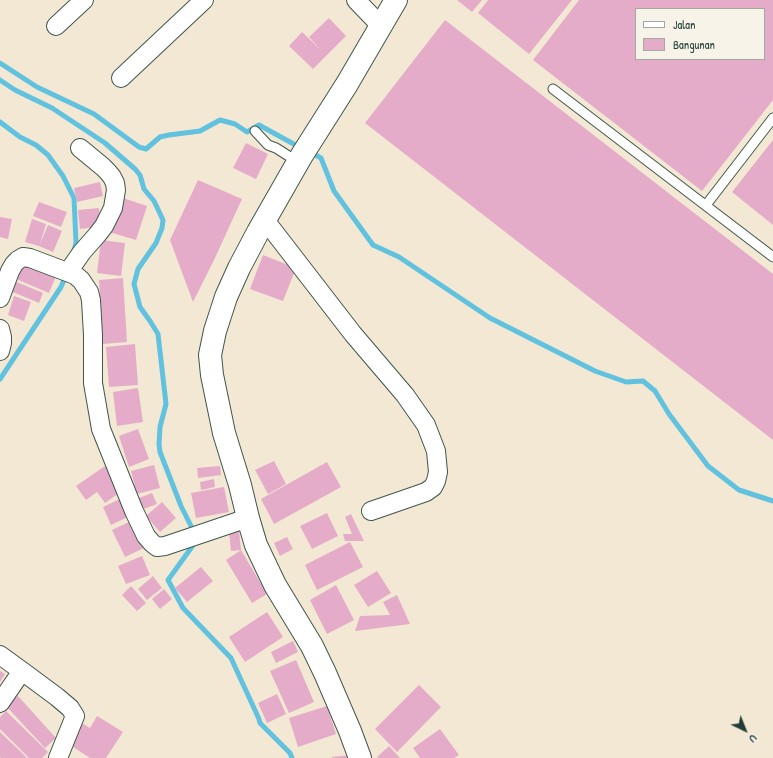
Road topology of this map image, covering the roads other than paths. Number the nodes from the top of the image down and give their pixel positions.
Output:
1 (84, 0) edge
2 (204, 0) edge
3 (356, 0) edge
4 (396, 0) edge
5 (56, 26) dead end
6 (381, 26) junction
7 (121, 78) dead end
8 (553, 89) dead end
9 (773, 118) edge
10 (255, 131) dead end
11 (80, 148) dead end
12 (303, 153) junction
13 (706, 205) junction
14 (265, 220) junction
15 (773, 257) edge
16 (66, 271) junction
17 (0, 298) edge
18 (0, 329) edge
19 (0, 351) edge
20 (371, 511) dead end
21 (248, 518) junction
22 (0, 656) edge
23 (22, 671) junction
24 (0, 703) edge
25 (58, 758) edge
26 (360, 758) edge

1 - 5 street
2 - 7 street
3 - 6 street
4 - 6 street
6 - 12 street
8 - 13 lane
9 - 13 lane
10 - 12 lane
11 - 16 street
12 - 14 street
13 - 15 lane
14 - 20 street
14 - 21 street
16 - 17 street
16 - 21 street
18 - 19 street
21 - 26 street
22 - 23 street
23 - 24 street
23 - 25 street

